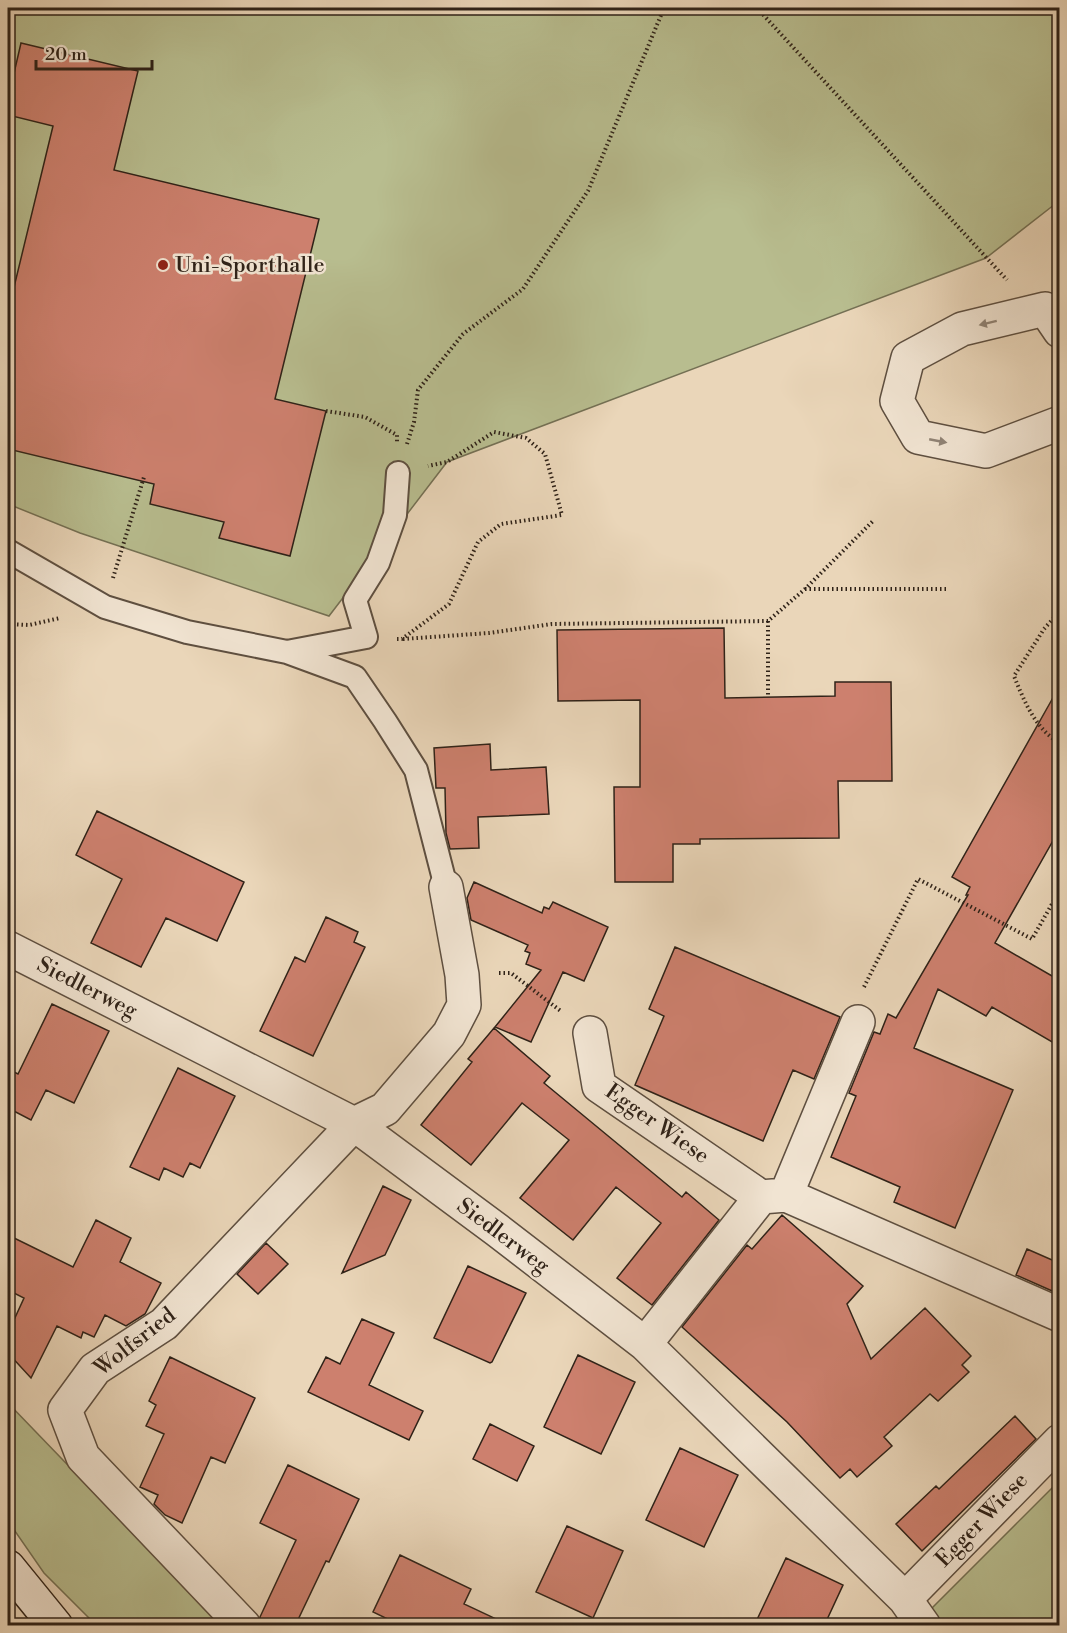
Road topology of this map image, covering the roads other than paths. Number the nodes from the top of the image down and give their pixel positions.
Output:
1 (1052, 320) edge
2 (1059, 423) edge
3 (398, 473) road end
4 (8, 551) edge
5 (287, 652) junction
6 (446, 887) joint
7 (8, 948) edge
8 (858, 1022) road end
9 (590, 1033) road end
10 (354, 1124) junction
11 (774, 1196) junction
12 (1059, 1315) edge
13 (645, 1344) junction
14 (1059, 1441) edge
15 (8, 1567) edge
16 (905, 1599) junction
17 (56, 1626) edge
18 (244, 1626) edge
19 (924, 1626) edge

1 -> 2 street
3 - 5 lane
4 - 5 lane
5 - 6 lane
6 - 10 street
7 - 10 street, Siedlerweg
8 - 11 street
9 - 11 street, Egger Wiese
10 - 13 street, Siedlerweg
10 - 18 street, Wolfsried
11 - 12 street, Egger Wiese
11 - 13 street
13 - 16 street, Siedlerweg
14 - 16 street, Egger Wiese
15 - 17 street
16 - 19 street, Siedlerweg

